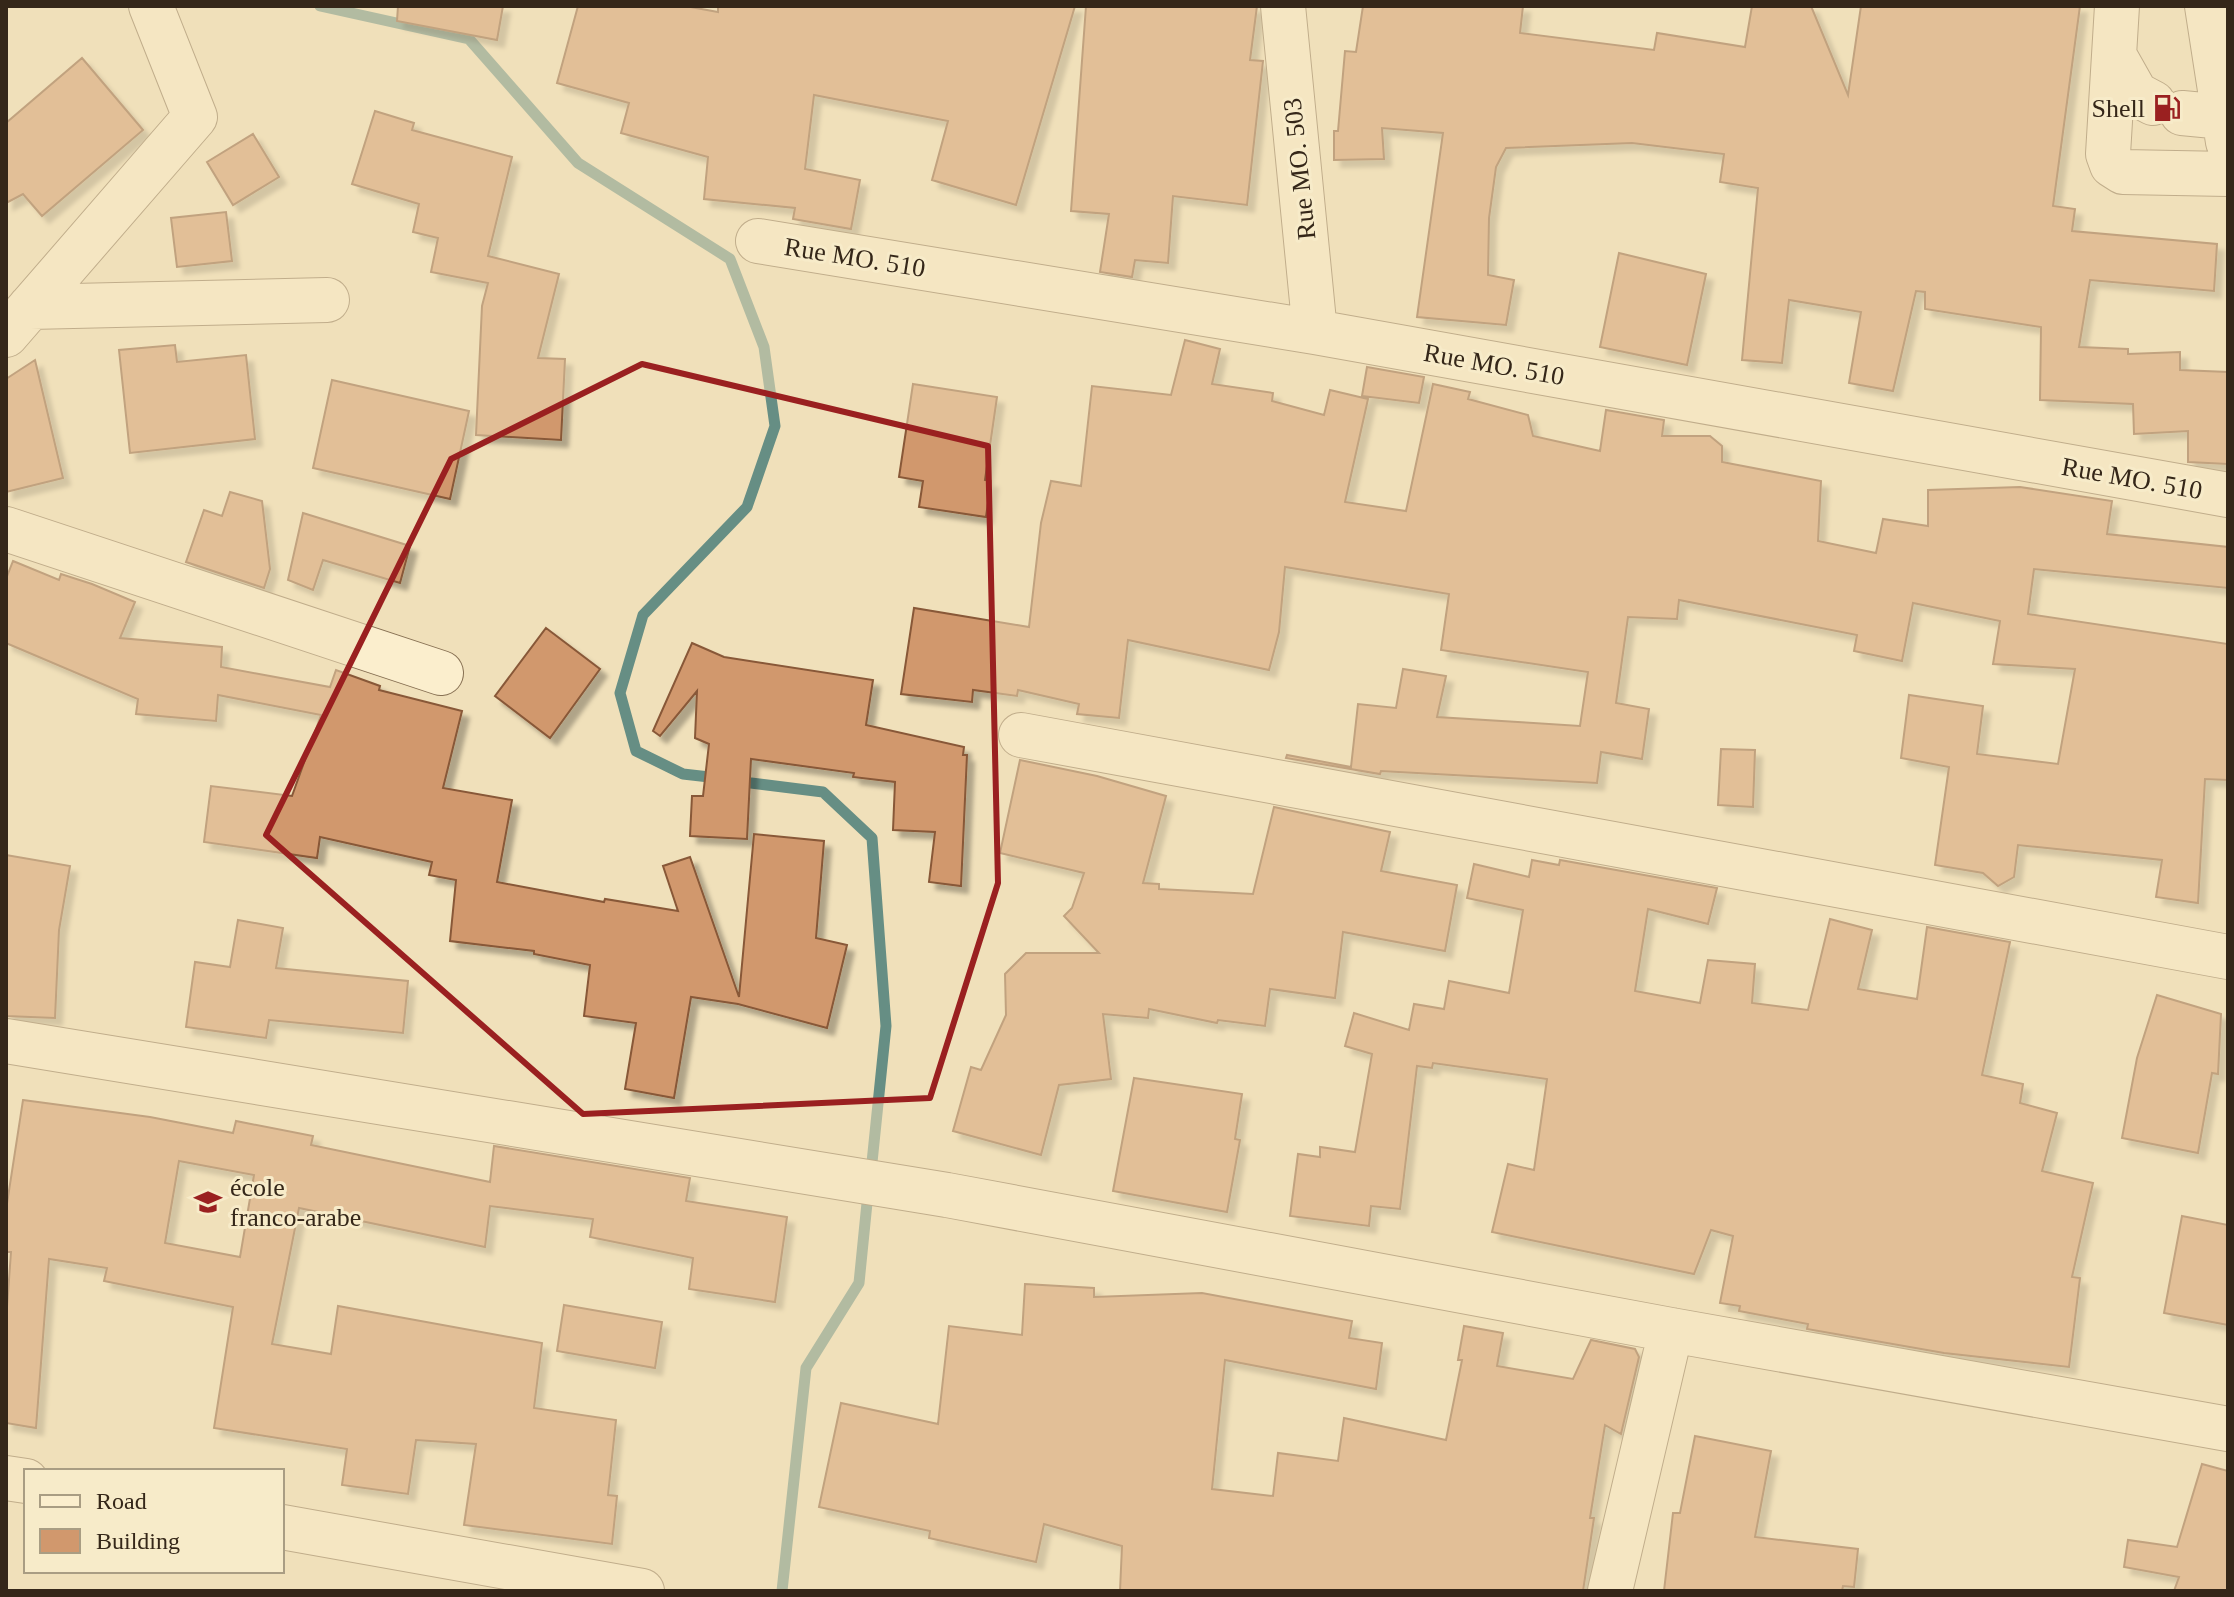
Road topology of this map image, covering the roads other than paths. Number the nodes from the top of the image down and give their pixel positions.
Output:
1 (151, 6) edge
2 (1283, 6) edge
3 (2117, 6) edge
4 (2207, 6) edge
5 (2114, 55) junction
6 (2226, 129) edge
7 (2228, 174) edge
8 (758, 241) dead end
9 (327, 300) dead end
10 (18, 321) edge
11 (1315, 332) junction
12 (2228, 495) edge
13 (6, 529) edge
14 (441, 673) dead end
15 (1021, 735) dead end
16 (2228, 957) edge
17 (6, 1041) edge
18 (1671, 1330) junction
19 (2228, 1429) edge
20 (284, 1527) edge
21 (642, 1591) edge
22 (1610, 1591) edge

1 - 10 street
2 - 11 street, Rue MO. 503
3 - 5 street
4 - 6 street
5 - 6 street
5 - 7 street
8 - 11 street, Rue MO. 510
9 - 10 street
11 - 12 street, Rue MO. 510
13 - 14 street
15 - 16 street
17 - 18 street
18 - 19 street
18 - 22 street
20 - 21 street

